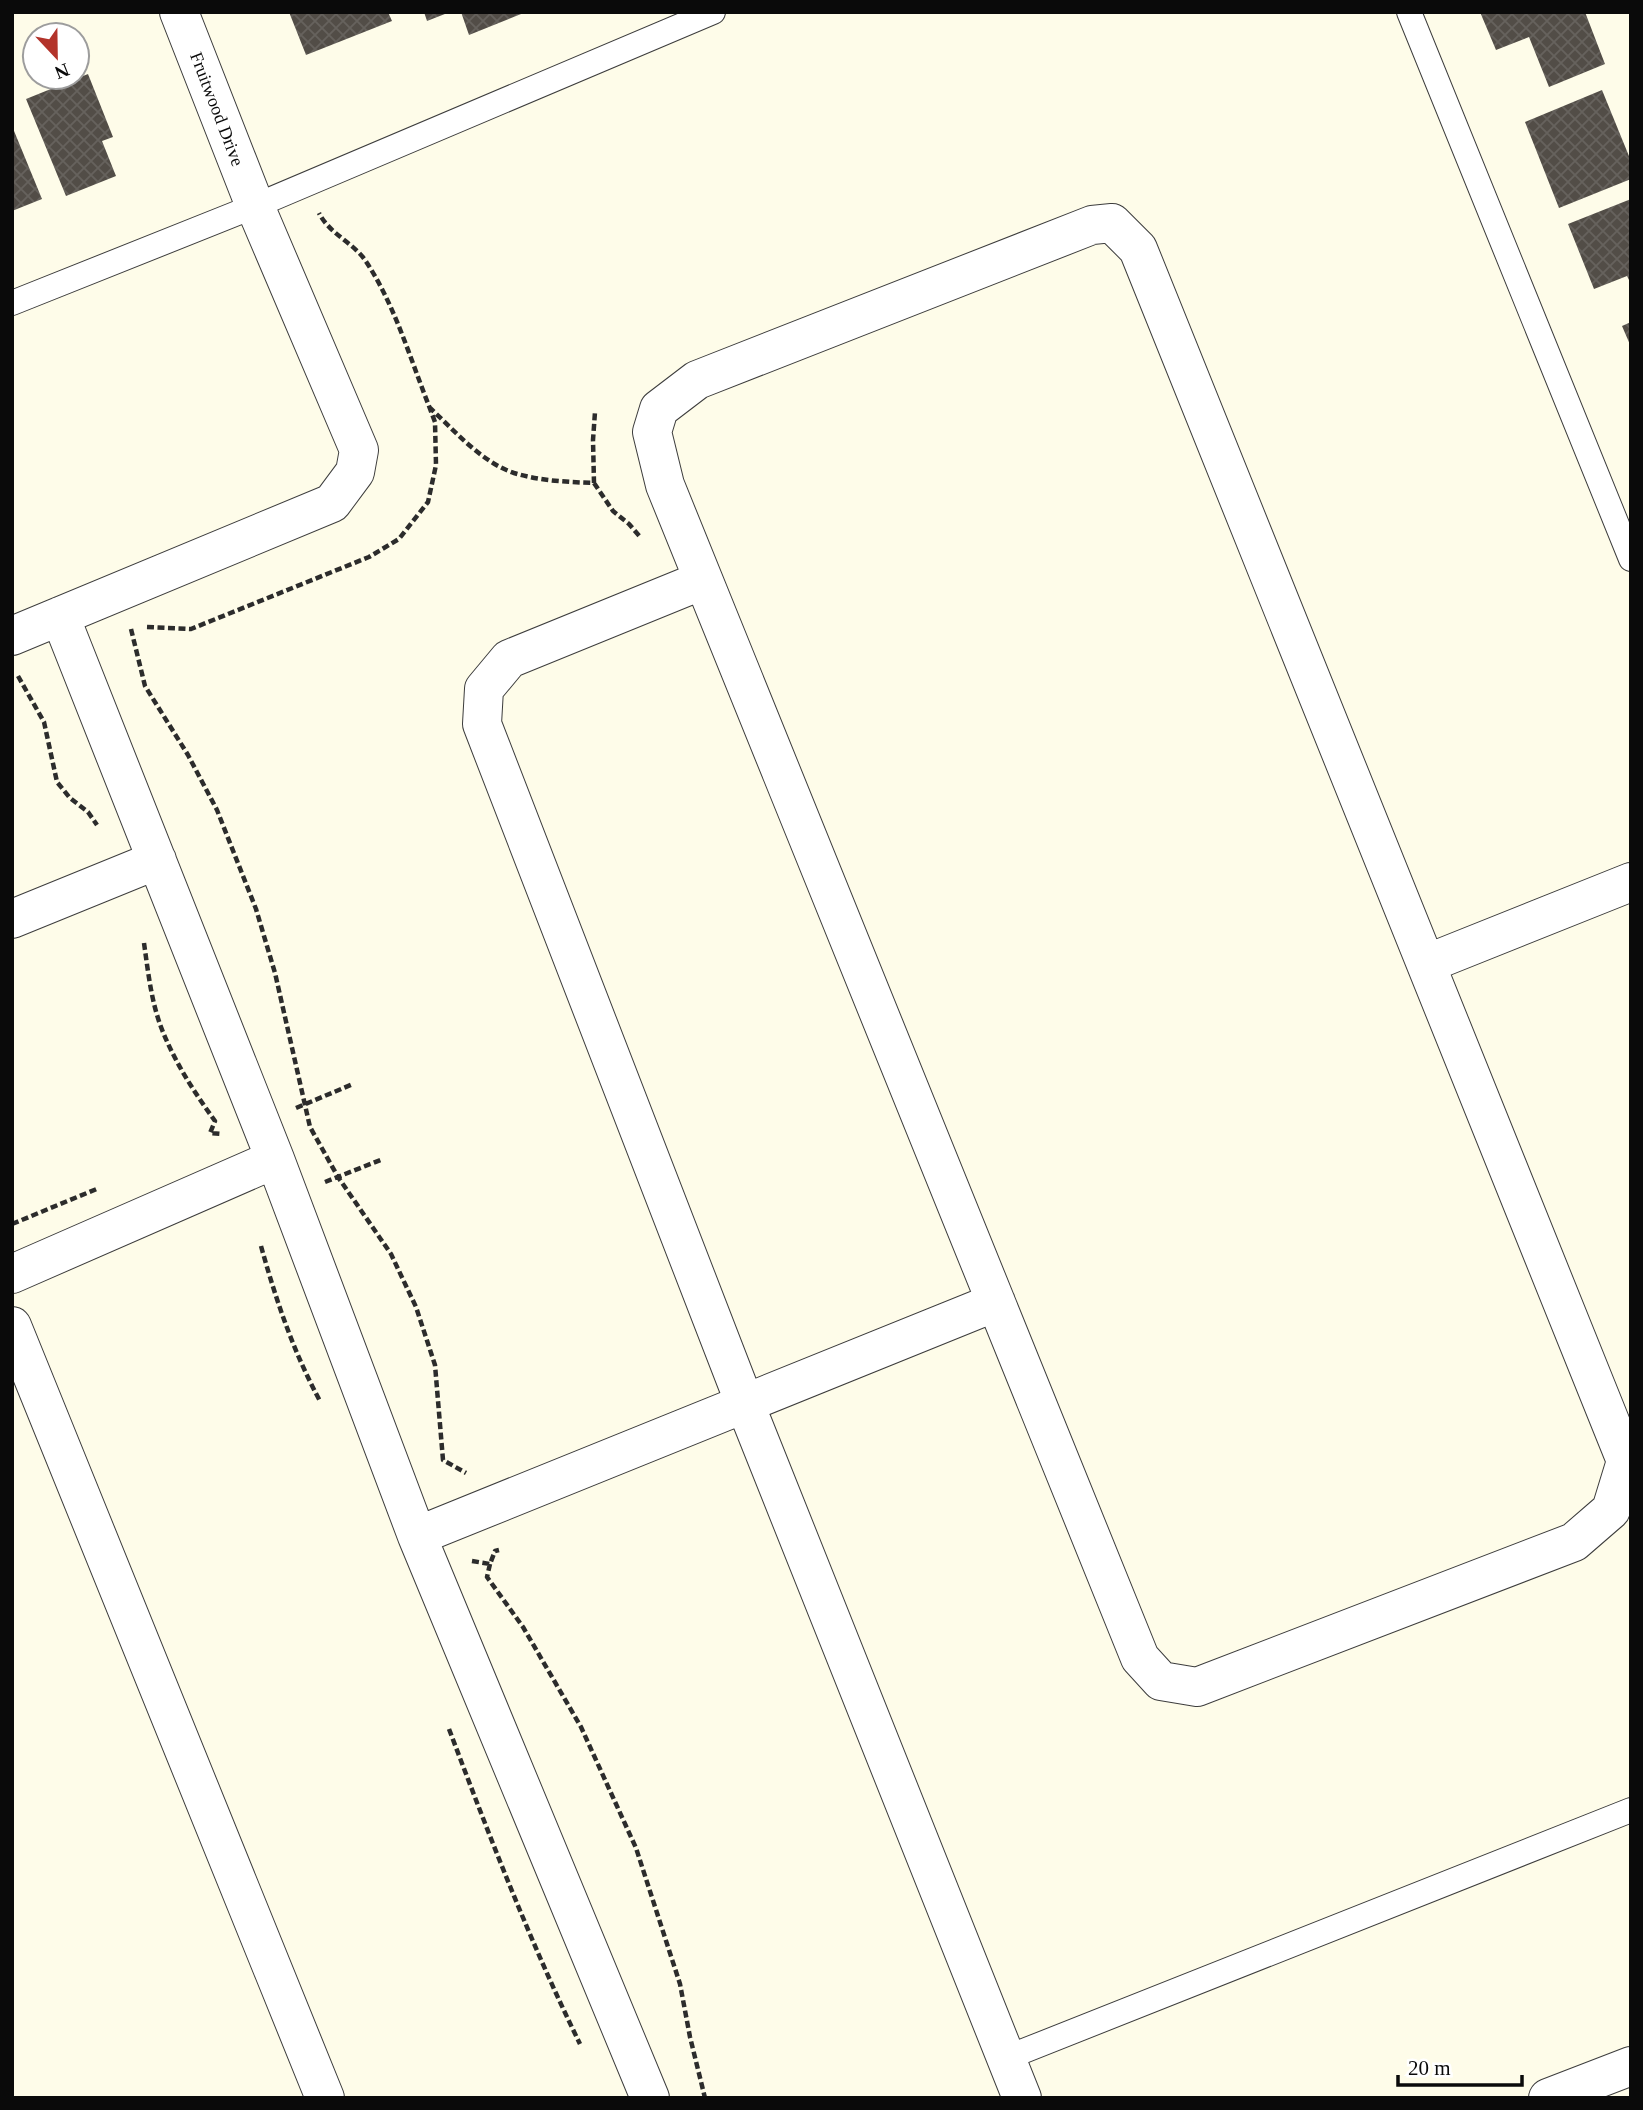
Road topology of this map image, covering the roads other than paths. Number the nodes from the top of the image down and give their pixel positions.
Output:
1 (179, 12) edge
2 (713, 12) edge
3 (1409, 12) edge
4 (255, 206) junction
5 (12, 303) edge
6 (1631, 559) edge
7 (703, 580) junction
8 (60, 616) junction
9 (14, 654) edge
10 (157, 860) junction
11 (1631, 882) edge
12 (12, 919) edge
13 (1426, 964) junction
14 (275, 1159) junction
15 (12, 1274) edge
16 (996, 1302) junction
17 (12, 1326) edge
18 (745, 1404) junction
19 (417, 1536) junction
20 (1631, 1810) edge
21 (1006, 2058) junction
22 (1631, 2066) edge
23 (325, 2098) edge
24 (650, 2098) edge
25 (1021, 2098) edge
26 (1548, 2098) edge

1 - 4 street, Fruitwood Drive
2 - 4 lane
3 - 6 lane
4 - 5 lane
4 - 8 street, Fruitwood Drive
7 - 13 street
7 - 16 street
7 - 18 street
8 - 9 street, Fruitwood Drive
8 - 10 street
10 - 12 street
10 - 14 street
11 - 13 street
13 - 16 street
14 - 15 street
14 - 19 street
16 - 18 street
17 - 23 street
18 - 19 street
18 - 21 street
19 - 24 street
20 - 21 lane
21 - 25 street
22 - 26 street

